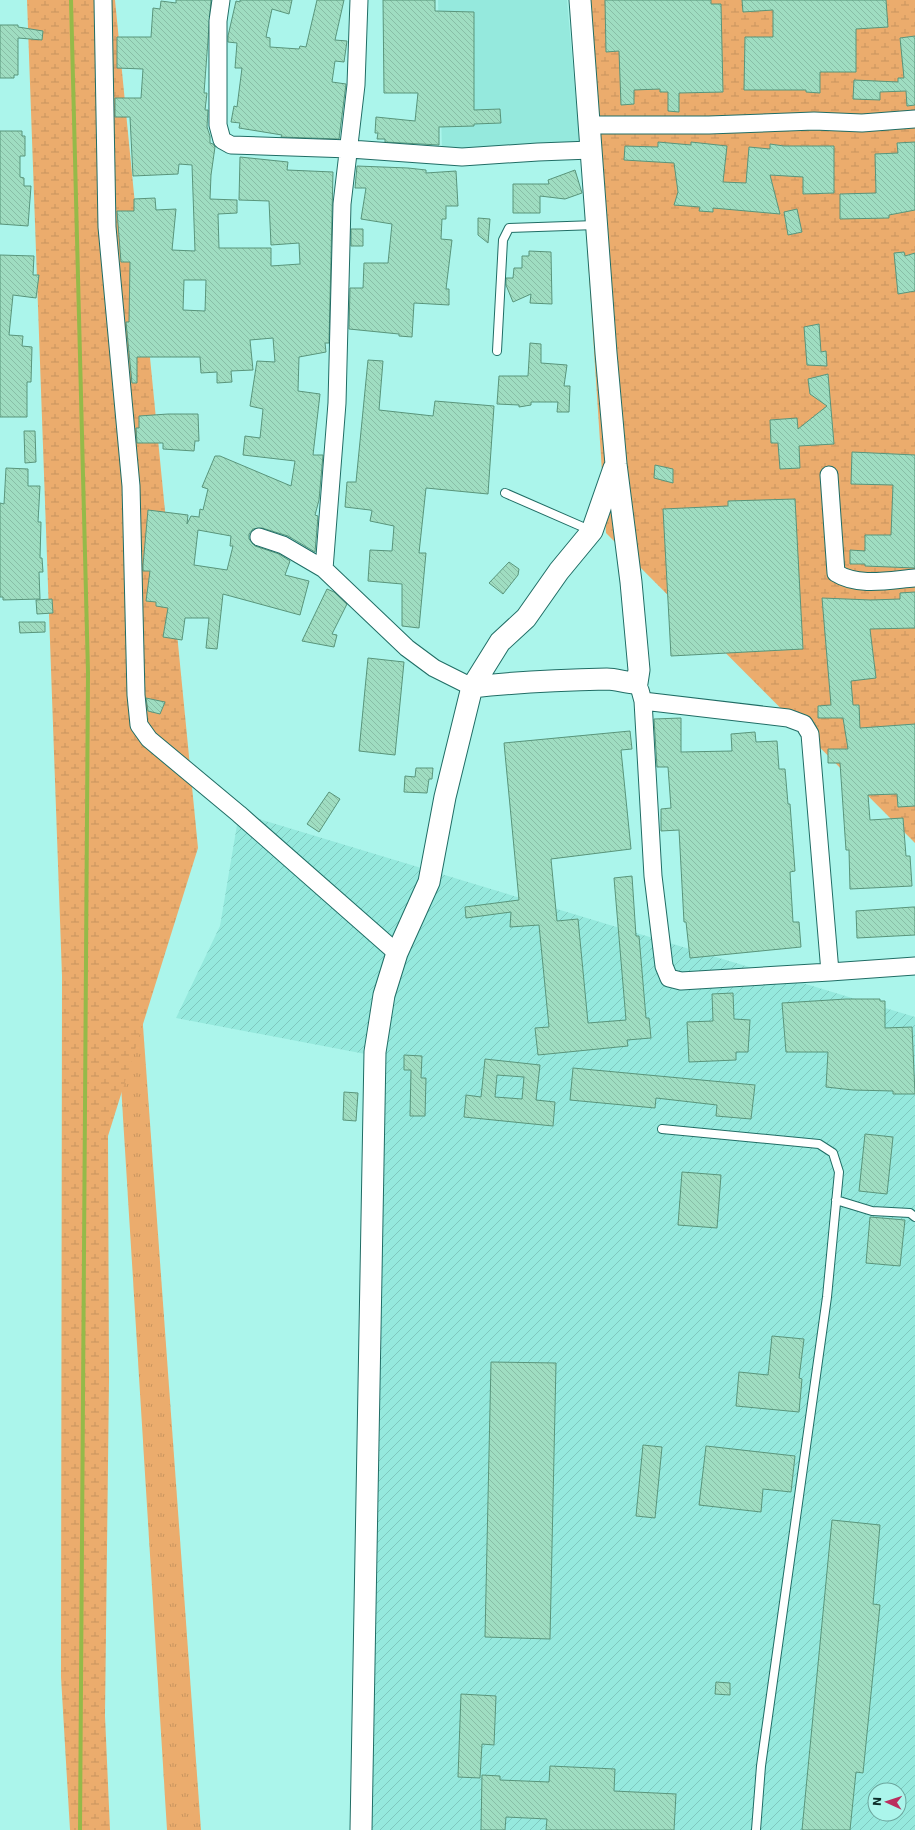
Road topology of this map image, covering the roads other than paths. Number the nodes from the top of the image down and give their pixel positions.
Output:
1 (103, 0) edge
2 (221, 0) edge
3 (359, 0) edge
4 (580, 0) edge
5 (915, 119) edge
6 (588, 125) junction
7 (350, 149) junction
8 (591, 150) junction
9 (597, 225) junction
10 (497, 351) dead end
11 (616, 464) junction
12 (829, 475) dead end
13 (505, 494) dead end
14 (592, 531) junction
15 (259, 537) dead end
16 (324, 569) junction
17 (915, 578) edge
18 (472, 686) junction
19 (640, 692) junction
20 (397, 953) junction
21 (915, 966) edge
22 (830, 972) junction
23 (662, 1129) dead end
24 (836, 1200) junction
25 (915, 1217) edge
26 (361, 1830) edge
27 (756, 1830) edge

1 - 20 street
2 - 7 street
3 - 7 street
4 - 6 street
5 - 6 street
6 - 8 street
7 - 8 street
7 - 16 street
8 - 9 street
9 - 10 lane
9 - 11 street
11 - 14 street
11 - 19 street
12 - 17 street
13 - 14 lane
14 - 18 street
15 - 16 street
16 - 18 street
18 - 19 street
18 - 20 street
19 - 22 street
19 - 22 street
20 - 26 street
21 - 22 street
23 - 24 lane
24 - 25 lane
24 - 27 lane

